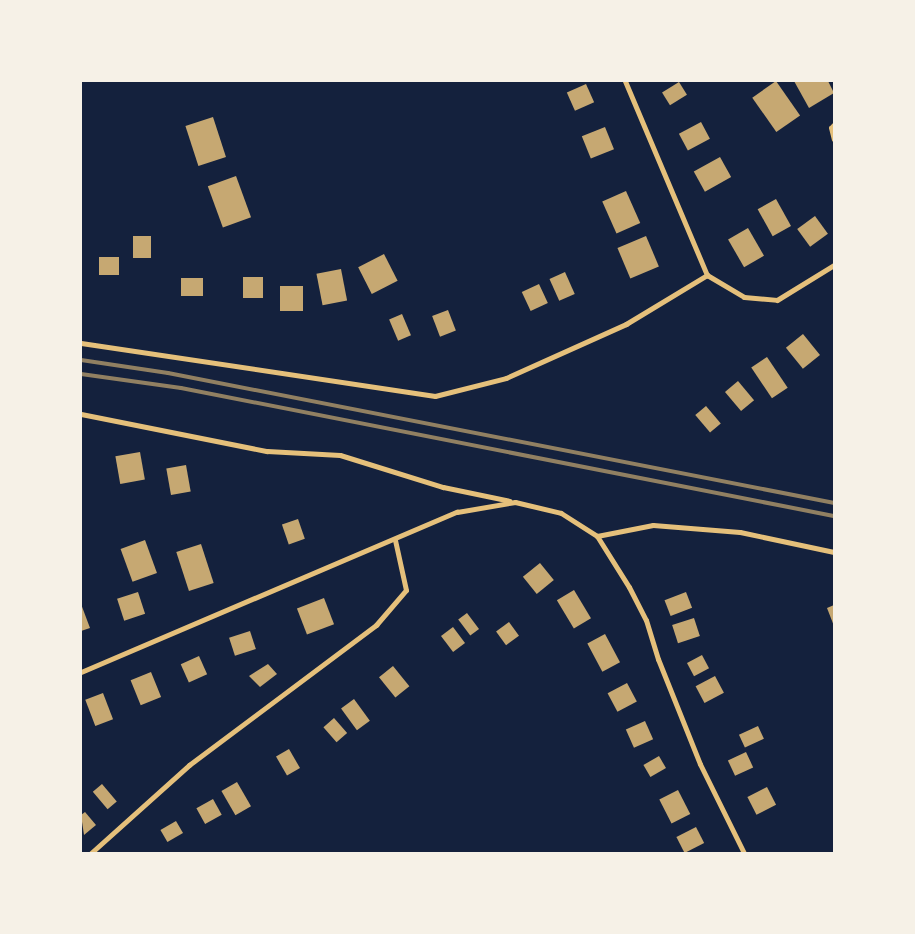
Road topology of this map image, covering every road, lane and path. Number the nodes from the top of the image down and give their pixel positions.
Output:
1 (624, 81) edge
2 (834, 125) edge
3 (834, 140) edge
4 (834, 265) edge
5 (707, 275) junction
6 (81, 343) edge
7 (81, 414) edge
8 (515, 502) junction
9 (597, 536) junction
10 (395, 540) junction
11 (834, 552) edge
12 (81, 672) edge
13 (90, 853) edge
14 (744, 853) edge

1 - 5 street
2 - 3 lane
4 - 5 street
5 - 6 street
7 - 8 street
8 - 9 street
8 - 10 street
9 - 11 street
9 - 14 street
10 - 12 street
10 - 13 street

